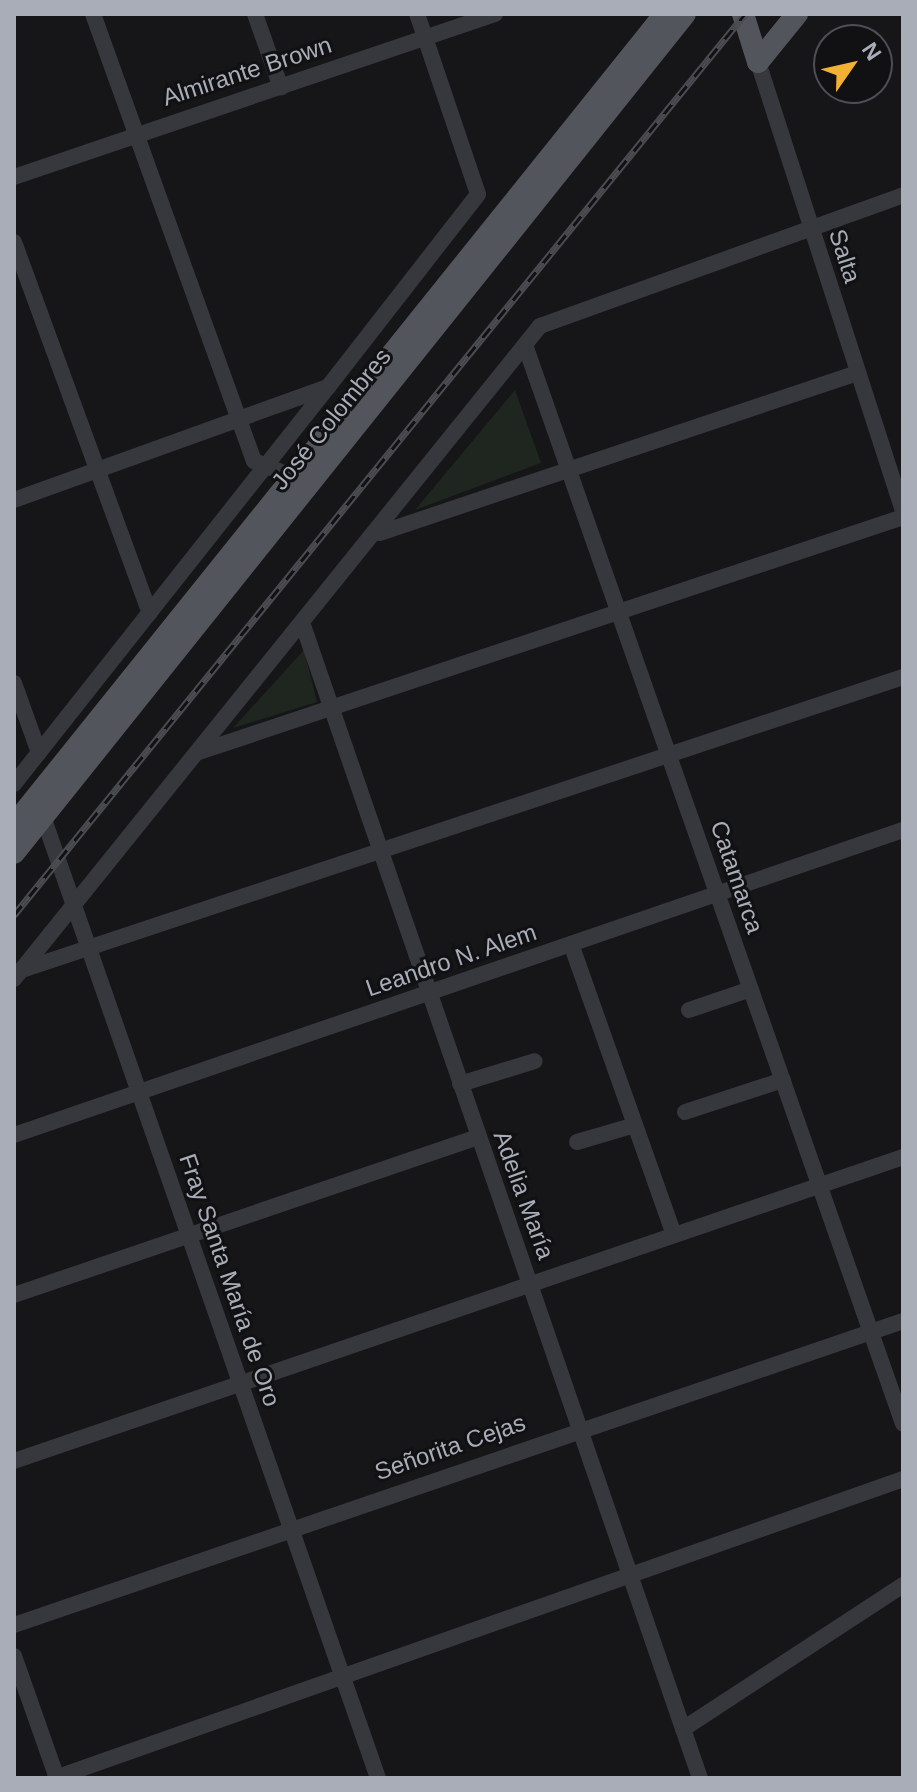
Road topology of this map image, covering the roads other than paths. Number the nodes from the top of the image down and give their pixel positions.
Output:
1 (93, 14) edge
2 (255, 14) edge
3 (417, 14) edge
4 (495, 14) edge
5 (665, 14) edge
6 (685, 14) edge
7 (743, 14) edge
8 (797, 14) edge
9 (426, 39) junction
10 (758, 62) junction
11 (281, 88) junction
12 (135, 135) junction
13 (14, 177) edge
14 (903, 195) edge
15 (809, 229) junction
16 (14, 242) edge
17 (525, 345) junction
18 (857, 373) junction
19 (328, 387) junction
20 (239, 422) junction
21 (569, 469) junction
22 (96, 470) junction
23 (267, 470) junction
24 (302, 481) junction
25 (14, 500) edge
26 (903, 514) edge
27 (379, 533) junction
28 (150, 613) junction
29 (620, 614) junction
30 (304, 628) junction
31 (903, 677) edge
32 (14, 683) edge
33 (332, 708) junction
34 (39, 753) junction
35 (197, 753) junction
36 (669, 755) junction
37 (14, 784) edge
38 (40, 808) junction
39 (14, 825) edge
40 (903, 830) edge
41 (381, 851) junction
42 (14, 853) edge
43 (718, 894) junction
44 (77, 904) junction
45 (571, 944) junction
46 (91, 949) junction
47 (17, 975) edge
48 (751, 989) junction
49 (429, 992) junction
50 (689, 1010) dead end
51 (535, 1061) dead end
52 (783, 1080) junction
53 (460, 1084) junction
54 (139, 1093) junction
55 (685, 1112) dead end
56 (635, 1125) junction
57 (14, 1135) edge
58 (477, 1137) junction
59 (577, 1142) dead end
60 (903, 1157) edge
61 (820, 1186) junction
62 (674, 1235) junction
63 (188, 1236) junction
64 (529, 1283) junction
65 (14, 1295) edge
66 (903, 1321) edge
67 (871, 1332) junction
68 (241, 1383) junction
69 (903, 1424) edge
70 (577, 1429) junction
71 (14, 1461) edge
72 (903, 1479) edge
73 (290, 1527) junction
74 (630, 1575) junction
75 (903, 1585) edge
76 (14, 1625) edge
77 (14, 1656) edge
78 (344, 1675) junction
79 (683, 1729) junction
80 (56, 1778) edge
81 (378, 1778) edge
82 (700, 1778) edge

1 - 12 street
2 - 11 street
3 - 9 street
4 - 9 street, Almirante Brown
5 - 24 main road, José Colombres
6 - 24 main road, José Colombres
7 - 10 main road, Salta
8 - 10 main road
9 - 11 street, Almirante Brown
9 - 19 street, José Colombres
10 - 15 street, Salta
11 - 12 street, Almirante Brown
12 - 13 street, Almirante Brown
12 - 20 street
14 - 15 street
15 - 17 street
15 - 18 street, Salta
16 - 22 street
17 - 21 street, Catamarca
17 - 27 street
18 - 21 street
18 - 26 street, Salta
19 - 20 street
19 - 23 street, José Colombres
20 - 22 street
20 - 23 street
21 - 27 street
21 - 29 street, Catamarca
22 - 25 street
22 - 28 street
23 - 24 street
23 - 28 street, José Colombres
24 - 38 main road, José Colombres
26 - 29 street
27 - 30 street
28 - 34 street, José Colombres
29 - 33 street
29 - 36 street, Catamarca
30 - 33 street, Adelia María
30 - 35 street
31 - 36 street
32 - 34 street
33 - 35 street
33 - 41 street, Adelia María
34 - 37 street, José Colombres
35 - 44 street
36 - 41 street
36 - 43 street, Catamarca
38 - 39 main road, José Colombres
38 - 42 main road, José Colombres
38 - 44 street, Fray Santa María de Oro
40 - 43 street, Leandro N. Alem
41 - 46 street
41 - 49 street, Adelia María
43 - 45 street, Leandro N. Alem
43 - 48 street, Catamarca
44 - 46 street, Fray Santa María de Oro
44 - 47 street
45 - 49 street, Leandro N. Alem
45 - 56 street
46 - 47 street
46 - 54 street, Fray Santa María de Oro
48 - 50 street
48 - 52 street, Catamarca
49 - 53 street, Adelia María
49 - 54 street, Leandro N. Alem
51 - 53 street
52 - 55 street
52 - 61 street, Catamarca
53 - 58 street, Adelia María
54 - 57 street, Leandro N. Alem
54 - 63 street, Fray Santa María de Oro
56 - 59 street
56 - 62 street
58 - 63 street
58 - 64 street, Adelia María
60 - 61 street
61 - 62 street
61 - 67 street, Catamarca
62 - 64 street
63 - 65 street
63 - 68 street, Fray Santa María de Oro
64 - 68 street
64 - 70 street, Adelia María
66 - 67 street, Señorita Cejas
67 - 69 street, Catamarca
67 - 70 street, Señorita Cejas
68 - 71 street
68 - 73 street, Fray Santa María de Oro
70 - 73 street, Señorita Cejas
70 - 74 street, Adelia María
72 - 74 street
73 - 76 street, Señorita Cejas
73 - 78 street, Fray Santa María de Oro
74 - 78 street
74 - 79 street, Adelia María
75 - 79 street
77 - 80 street
78 - 80 street
78 - 81 street, Fray Santa María de Oro
79 - 82 street, Adelia María

